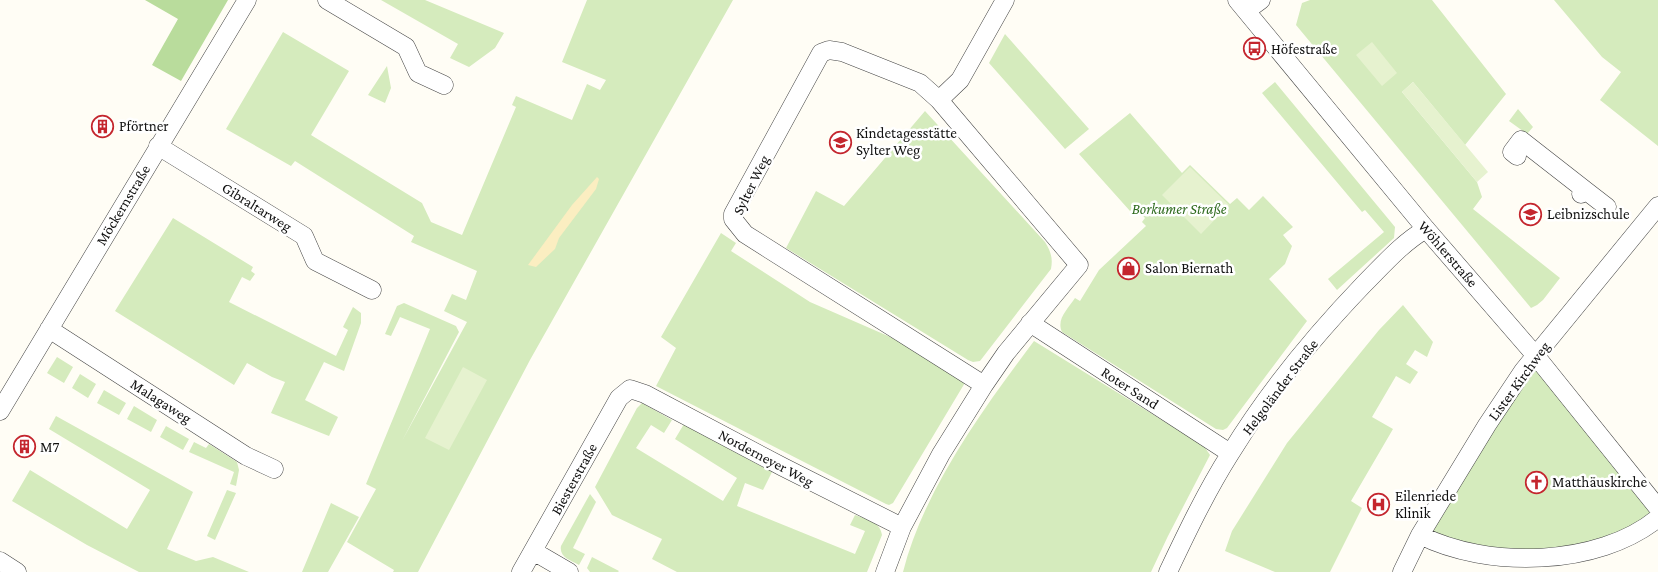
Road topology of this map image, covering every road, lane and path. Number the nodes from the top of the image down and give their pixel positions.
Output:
1 (247, 0) edge
2 (328, 0) edge
3 (1004, 0) edge
4 (1261, 0) edge
5 (1242, 6) edge
6 (444, 85) dead end
7 (939, 100) junction
8 (158, 146) junction
9 (1516, 156) dead end
10 (1658, 206) edge
11 (1607, 207) dead end
12 (1426, 229) junction
13 (372, 290) dead end
14 (1030, 323) junction
15 (49, 330) junction
16 (1535, 355) junction
17 (984, 385) junction
18 (630, 388) joint
19 (0, 411) edge
20 (1230, 453) junction
21 (274, 469) dead end
22 (1658, 508) edge
23 (1658, 518) edge
24 (902, 527) junction
25 (1420, 535) junction
26 (533, 551) junction
27 (0, 561) edge
28 (1546, 565) edge
29 (17, 572) edge
30 (521, 572) edge
31 (569, 572) edge
32 (885, 572) edge
33 (1168, 572) edge
34 (1402, 572) edge

1 - 8 street, Möckernstraße
2 - 6 street
3 - 7 street
4 - 5 street
5 - 12 street, Wöhlerstraße
7 - 14 street
7 - 17 street, Sylter Weg
8 - 13 street, Gibraltarweg
8 - 15 street, Möckernstraße
9 - 11 street
10 - 16 street, Lister Kirchweg
12 - 16 street, Wöhlerstraße
12 - 20 street, Helgoländer Straße
14 - 17 street
14 - 20 street, Roter Sand
15 - 19 street, Möckernstraße
15 - 21 street, Malagaweg
16 - 22 street, Wöhlerstraße
16 - 25 street, Lister Kirchweg
17 - 24 street
18 - 24 street, Norderneyer Weg
18 - 26 street, Biesterstraße
20 - 33 street, Helgoländer Straße
23 - 28 street
24 - 32 street
25 - 28 street
25 - 34 street, Lister Kirchweg
26 - 30 street, Biesterstraße
26 - 31 street
27 - 29 street

